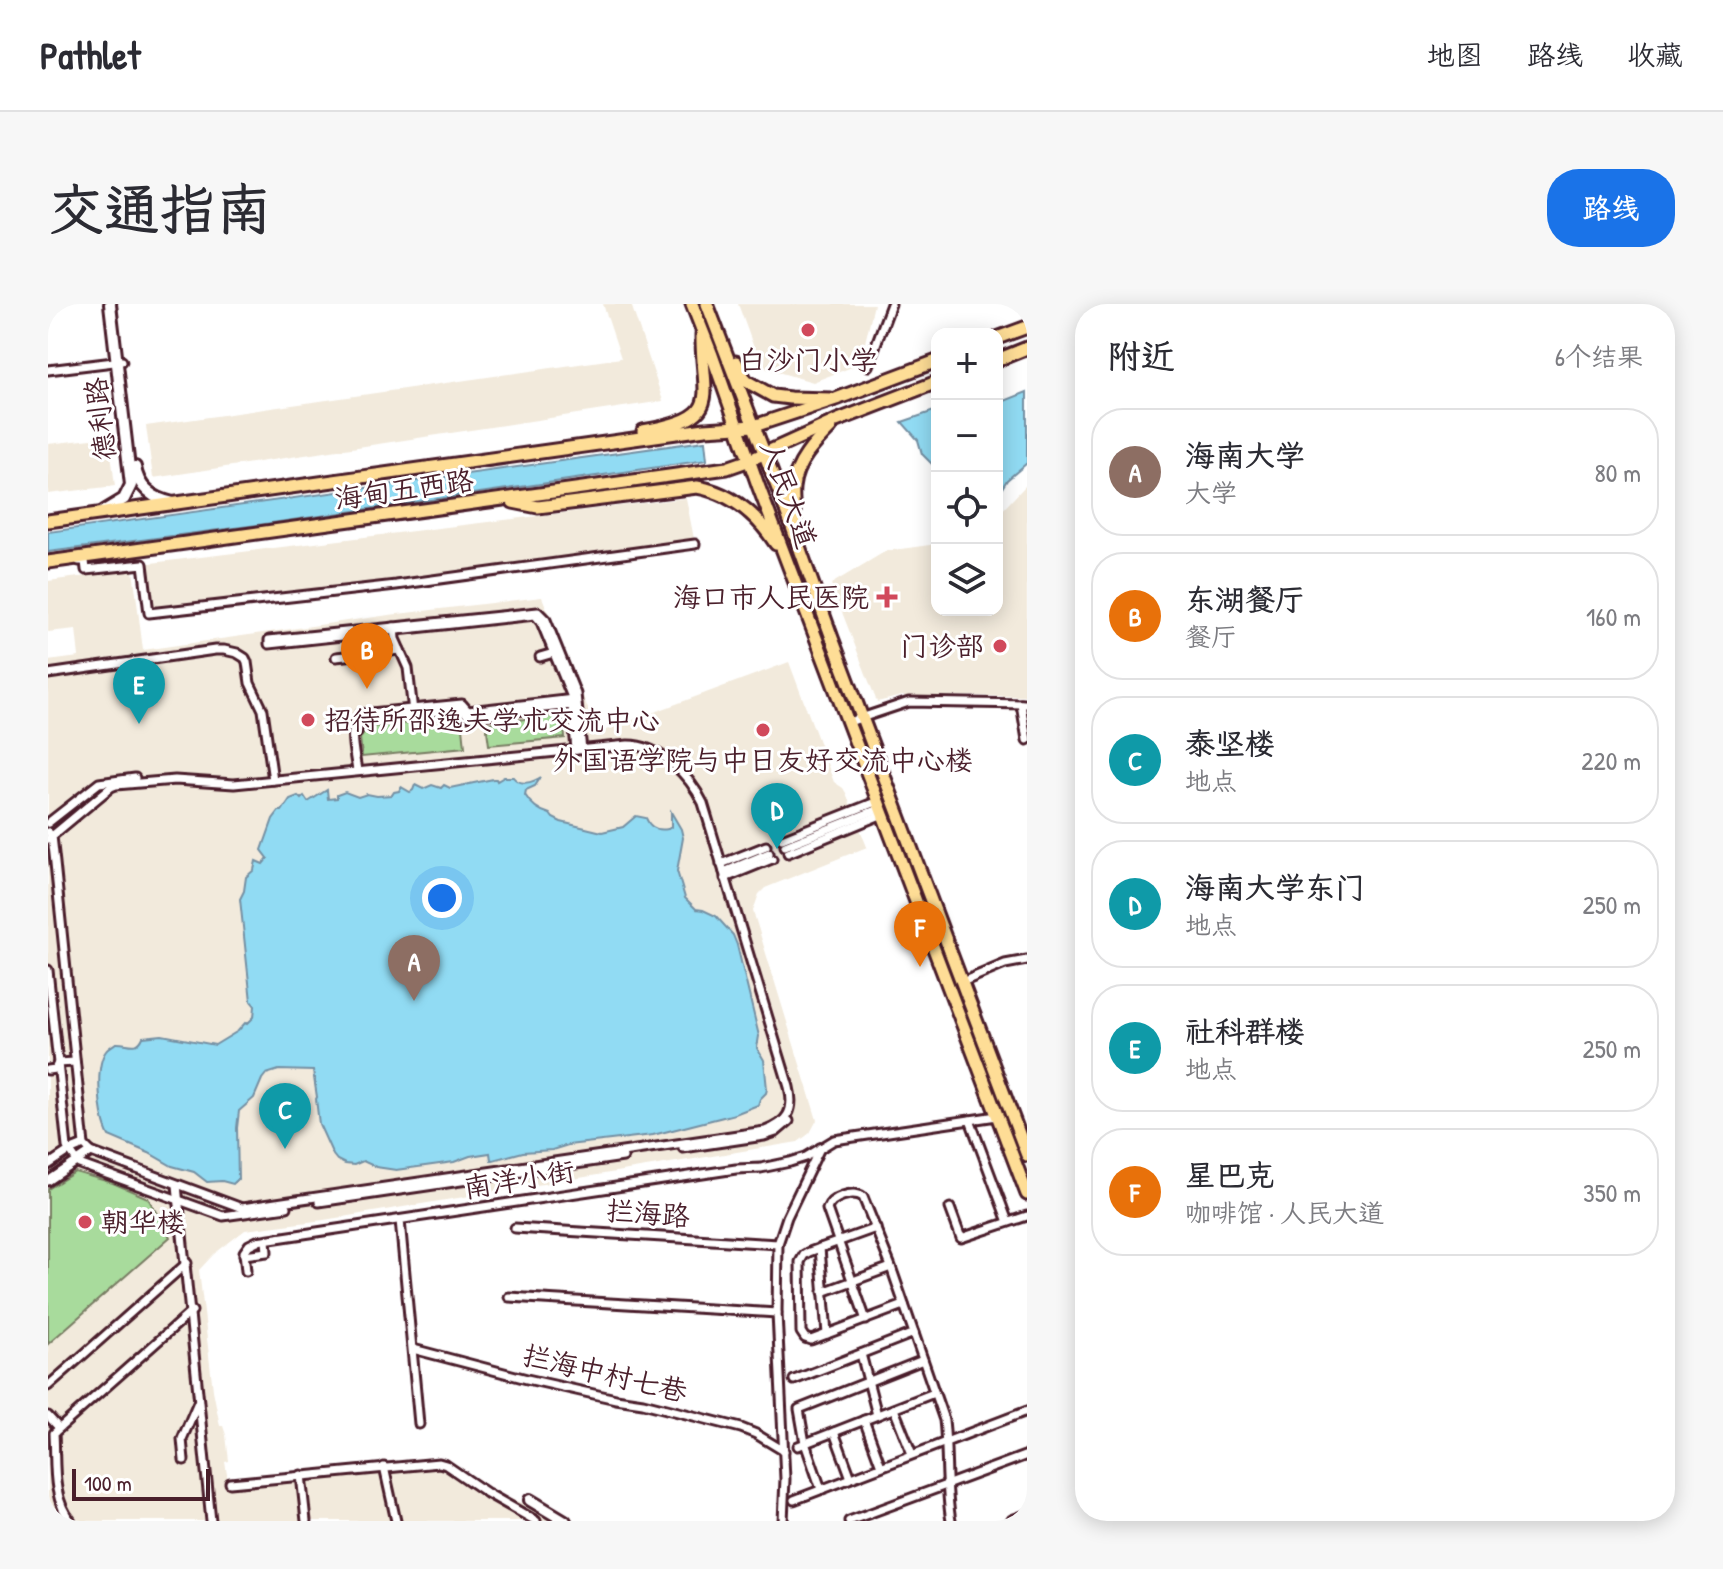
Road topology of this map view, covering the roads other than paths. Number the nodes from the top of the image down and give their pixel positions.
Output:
1 (113, 304) edge
2 (692, 304) edge
3 (707, 304) edge
4 (891, 304) edge
5 (1027, 327) edge
6 (702, 330) junction
7 (1003, 336) edge
8 (720, 337) junction
9 (1027, 348) edge
10 (1003, 358) edge
11 (120, 361) junction
12 (931, 363) edge
13 (868, 366) dead end
14 (48, 370) edge
15 (931, 384) edge
16 (836, 399) junction
17 (836, 421) junction
18 (754, 426) junction
19 (738, 427) junction
20 (764, 453) junction
21 (750, 460) junction
22 (472, 462) junction
23 (500, 500) junction
24 (175, 503) junction
25 (100, 513) junction
26 (48, 521) edge
27 (797, 538) junction
28 (695, 544) dead end
29 (787, 559) junction
30 (61, 560) junction
31 (48, 562) edge
32 (394, 628) junction
33 (400, 650) junction
34 (556, 652) junction
35 (336, 657) dead end
36 (540, 657) dead end
37 (48, 676) edge
38 (574, 702) junction
39 (1024, 704) edge
40 (413, 711) junction
41 (862, 717) junction
42 (849, 722) junction
43 (1027, 740) edge
44 (579, 748) junction
45 (359, 769) junction
46 (271, 778) junction
47 (881, 807) junction
48 (854, 818) junction
49 (48, 823) edge
50 (49, 836) edge
51 (725, 871) junction
52 (1027, 960) edge
53 (48, 970) edge
54 (962, 982) junction
55 (69, 1005) junction
56 (50, 1006) edge
57 (51, 1025) edge
58 (52, 1047) edge
59 (75, 1062) junction
60 (58, 1063) junction
61 (48, 1070) edge
62 (997, 1116) junction
63 (970, 1120) junction
64 (84, 1145) junction
65 (821, 1146) junction
66 (69, 1151) junction
67 (91, 1152) junction
68 (1027, 1155) edge
69 (77, 1162) junction
70 (48, 1165) edge
71 (48, 1181) edge
72 (179, 1186) junction
73 (1027, 1194) edge
74 (181, 1201) junction
75 (950, 1208) dead end
76 (1027, 1216) edge
77 (400, 1220) junction
78 (1008, 1222) junction
79 (515, 1228) dead end
80 (876, 1228) junction
81 (838, 1242) junction
82 (778, 1244) junction
83 (820, 1248) junction
84 (187, 1261) junction
85 (891, 1267) junction
86 (246, 1271) dead end
87 (852, 1281) junction
88 (823, 1292) junction
89 (509, 1297) dead end
90 (904, 1305) junction
91 (192, 1311) junction
92 (777, 1313) junction
93 (866, 1320) junction
94 (914, 1333) junction
95 (827, 1334) junction
96 (413, 1349) junction
97 (861, 1354) junction
98 (923, 1360) junction
99 (794, 1380) dead end
100 (868, 1382) junction
101 (48, 1384) edge
102 (934, 1393) junction
103 (200, 1397) junction
104 (894, 1409) junction
105 (1027, 1411) edge
106 (877, 1415) junction
107 (48, 1416) edge
108 (864, 1420) junction
109 (419, 1424) dead end
110 (59, 1428) junction
111 (834, 1432) junction
112 (946, 1441) junction
113 (801, 1444) junction
114 (784, 1451) junction
115 (912, 1454) junction
116 (1027, 1455) edge
117 (184, 1460) dead end
118 (881, 1466) junction
119 (384, 1467) junction
120 (301, 1475) junction
121 (851, 1478) junction
122 (230, 1483) dead end
123 (947, 1485) junction
124 (821, 1489) junction
125 (530, 1500) dead end
126 (794, 1500) dead end
127 (1027, 1516) edge
128 (71, 1521) edge
129 (212, 1521) edge
130 (306, 1521) edge
131 (396, 1521) edge
132 (536, 1521) edge
133 (565, 1521) edge
134 (783, 1521) edge
135 (849, 1521) edge
136 (951, 1521) edge
137 (1013, 1521) edge

1 - 11 street, 德利路
2 - 6 main road, 人民大道
3 - 8 main road, 人民大道
4 - 13 street
5 - 7 main road
6 - 19 main road, 人民大道
6 - 22 main road
8 - 16 main road
8 - 18 main road, 人民大道
9 - 10 main road
11 - 14 street
11 - 24 street, 德利路
11 - 25 street, 德利路
12 - 16 main road, 海甸五西路
15 - 17 main road, 海甸五西路
16 - 18 main road, 海甸五西路
17 - 20 main road, 海甸五西路
17 - 27 main road
18 - 19 main road, 海甸五西路
18 - 20 main road, 人民大道
19 - 21 main road, 人民大道
19 - 22 main road, 海甸五西路
20 - 21 main road, 海甸五西路
20 - 27 main road, 人民大道
21 - 23 main road, 海甸五西路
21 - 29 main road, 人民大道
22 - 24 main road, 海甸五西路
23 - 29 main road
23 - 30 main road, 海甸五西路
24 - 25 main road, 海甸五西路
25 - 26 main road, 海甸五西路
27 - 41 main road, 人民大道
28 - 30 street
29 - 42 main road, 人民大道
30 - 31 main road, 海甸五西路
32 - 32 street
32 - 33 street
32 - 34 street
33 - 35 street
33 - 40 street
34 - 36 street
34 - 38 street
37 - 46 street
38 - 40 street
38 - 44 street
39 - 41 street
39 - 43 street
40 - 45 street
41 - 42 street
41 - 54 main road, 人民大道
42 - 47 main road, 人民大道
44 - 45 street
44 - 51 street
45 - 46 street
46 - 49 street
46 - 50 street
47 - 48 street
47 - 48 street
47 - 62 main road, 人民大道
48 - 48 street
50 - 55 street
51 - 51 street
51 - 72 street
51 - 74 street
52 - 54 street
53 - 56 street
54 - 68 main road, 人民大道
55 - 56 street
55 - 59 street
56 - 57 street
57 - 58 street
58 - 60 street
59 - 60 street
59 - 64 street
60 - 61 street
60 - 66 street
62 - 63 street, 南洋小街
62 - 73 main road, 人民大道
63 - 65 street, 南洋小街
63 - 78 street
64 - 66 street
64 - 67 street
65 - 77 street, 南洋小街
65 - 82 street
66 - 69 street
66 - 70 street
67 - 69 street
67 - 72 street
69 - 71 street
69 - 74 street
72 - 74 street
74 - 84 street
75 - 78 street
76 - 78 street
77 - 86 street, 南洋小街
77 - 96 street
79 - 82 street, 拦海路
80 - 81 street
80 - 81 street
80 - 85 street
81 - 83 street
81 - 87 street
82 - 92 street
83 - 88 street
83 - 95 street
84 - 91 street
84 - 101 street
85 - 87 street
85 - 90 street
87 - 88 street
87 - 93 street
88 - 95 street
89 - 92 street
90 - 93 street
90 - 94 street
91 - 103 street
91 - 110 street
92 - 114 street
93 - 95 street
94 - 97 street
94 - 98 street
96 - 109 street
96 - 114 street, 拦海中村七巷
97 - 99 street
97 - 100 street
98 - 100 street
98 - 102 street
100 - 106 street
100 - 113 street
102 - 104 street
102 - 112 street
103 - 117 street
103 - 129 street
104 - 106 street
104 - 115 street
105 - 112 street
106 - 108 street
107 - 110 street
108 - 111 street
108 - 118 street
110 - 128 street
111 - 113 street
111 - 121 street
112 - 115 street
112 - 123 street
113 - 124 street
114 - 134 street
115 - 118 street
116 - 123 street
118 - 121 street
119 - 120 street
119 - 131 street
119 - 132 street
120 - 122 street
120 - 130 street
121 - 124 street
123 - 135 street
123 - 136 street
124 - 126 street
125 - 133 street
127 - 137 street

